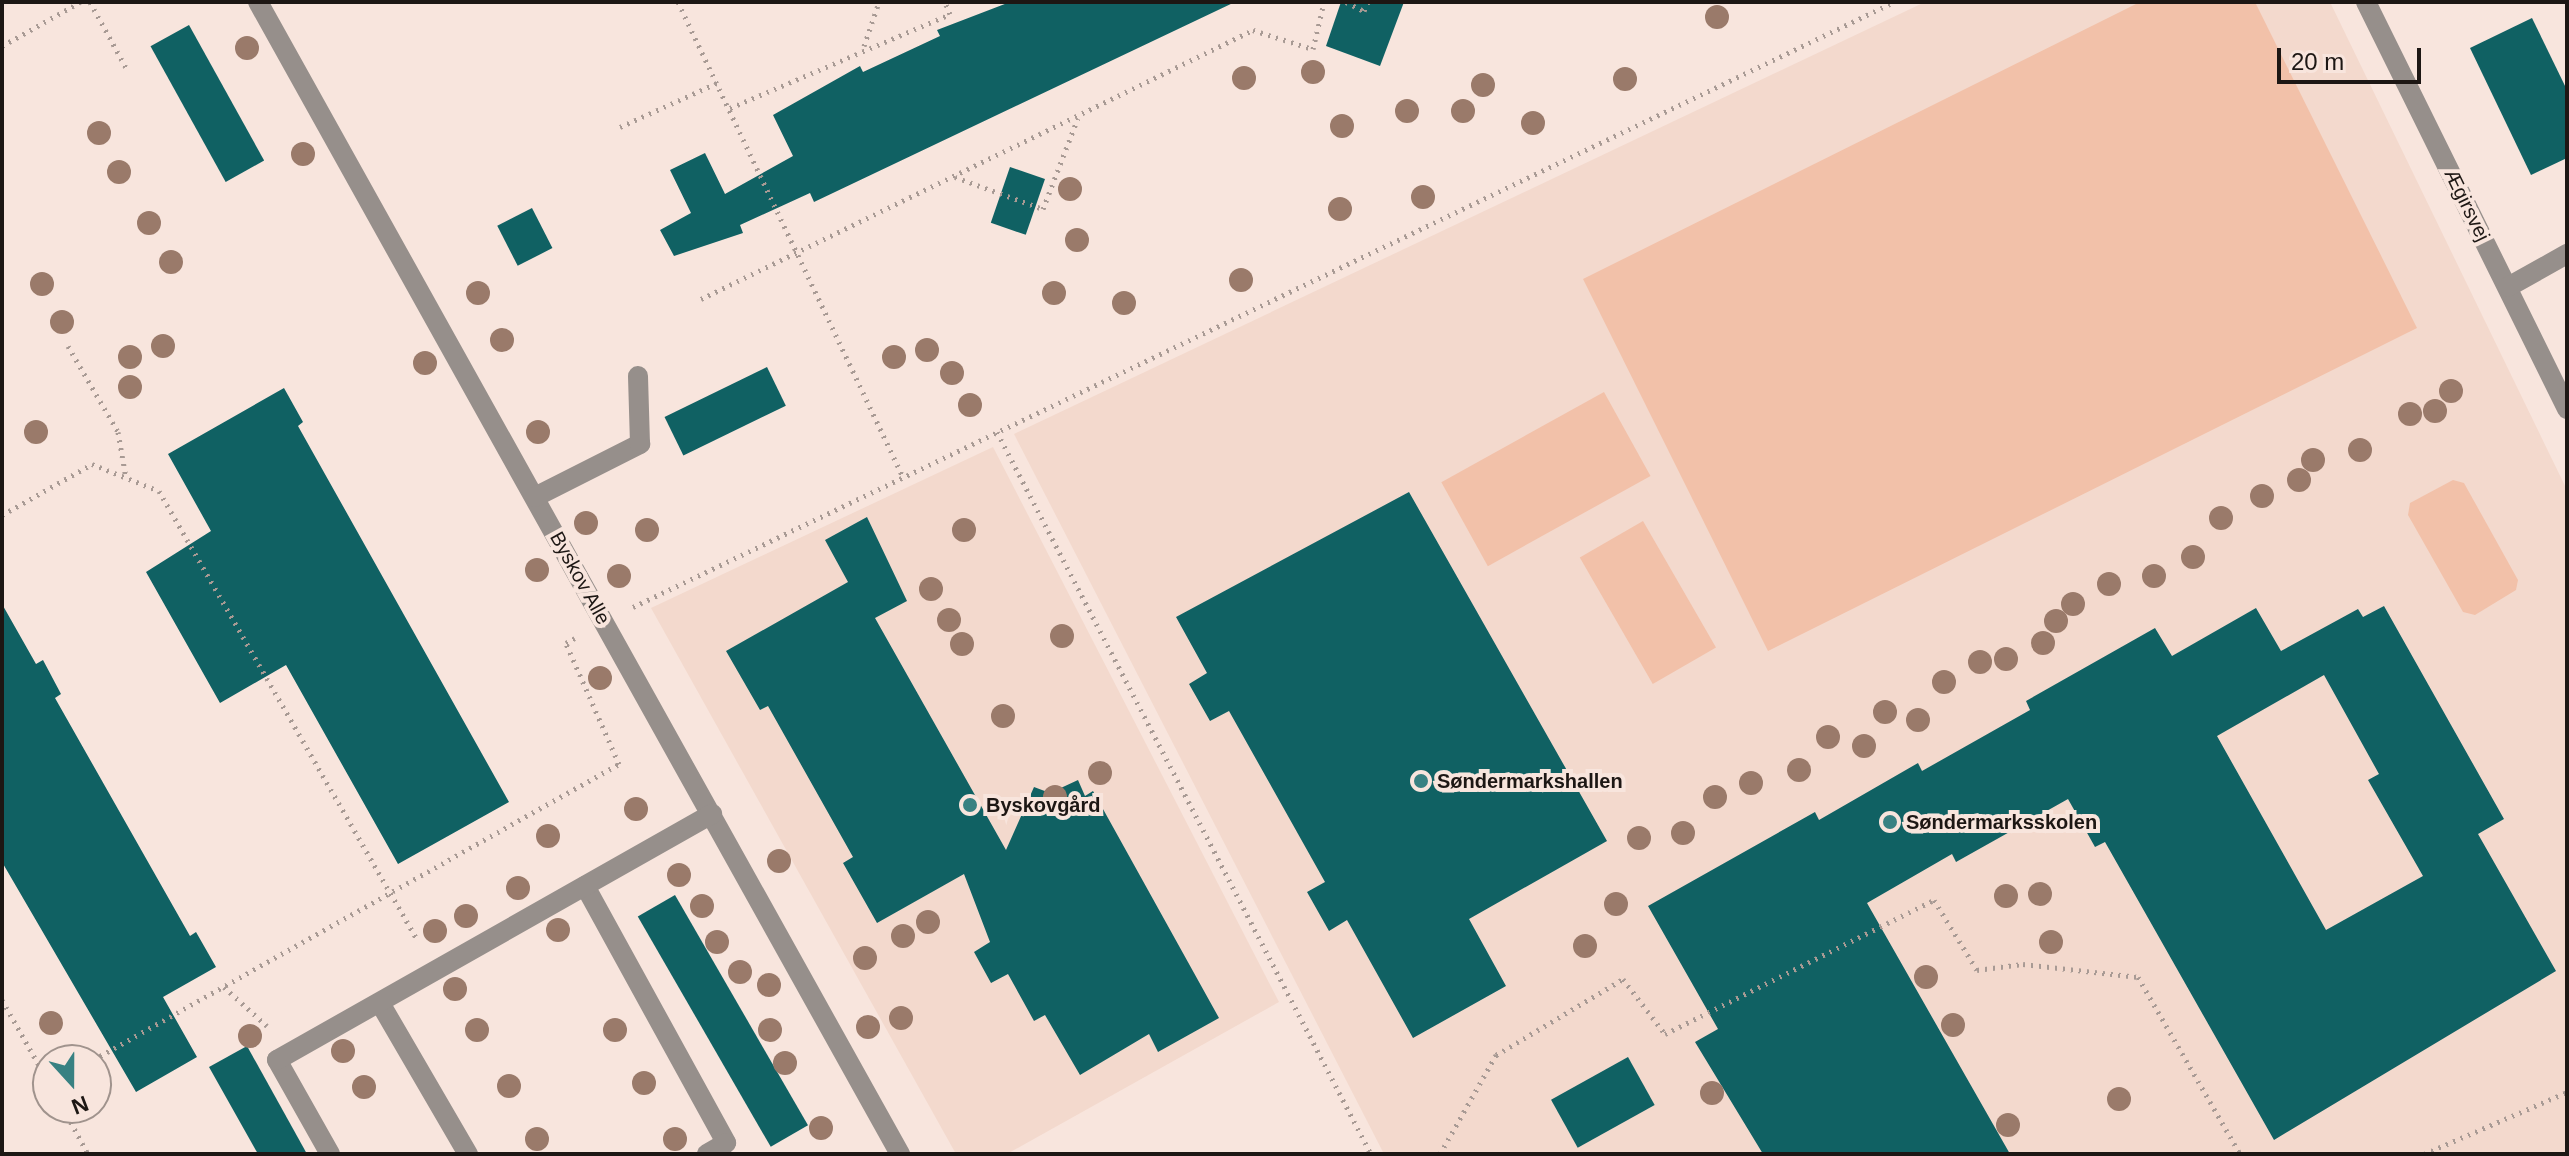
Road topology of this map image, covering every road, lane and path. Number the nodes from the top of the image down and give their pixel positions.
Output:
1 (80, 2) edge
2 (90, 2) edge
3 (258, 2) edge
4 (678, 2) edge
5 (879, 2) edge
6 (945, 2) edge
7 (1324, 2) edge
8 (1346, 2) edge
9 (1368, 2) edge
10 (1894, 2) edge
11 (2366, 2) edge
12 (2, 46) edge
13 (864, 48) junction
14 (128, 71) dead end
15 (717, 83) junction
16 (730, 108) junction
17 (1078, 118) junction
18 (620, 127) dead end
19 (954, 177) junction
20 (796, 252) junction
21 (2567, 254) edge
22 (2508, 287) junction
23 (701, 299) dead end
24 (68, 346) dead end
25 (638, 376) dead end
26 (2567, 409) edge
27 (997, 432) junction
28 (903, 477) junction
29 (126, 478) junction
30 (535, 497) junction
31 (2, 515) edge
32 (604, 621) junction
33 (712, 814) junction
34 (585, 886) junction
35 (391, 895) junction
36 (436, 971) junction
37 (224, 987) junction
38 (2, 1000) edge
39 (380, 1003) junction
40 (112, 1049) edge
41 (32, 1053) edge
42 (286, 1056) junction
43 (2567, 1092) edge
44 (72, 1124) edge
45 (88, 1154) edge
46 (330, 1154) edge
47 (468, 1154) edge
48 (707, 1154) edge
49 (900, 1154) edge
50 (1371, 1154) edge
51 (1440, 1154) edge
52 (2240, 1154) edge
53 (2424, 1154) edge

1 - 12 path
2 - 14 path
3 - 30 street, Byskov Alle
4 - 15 path
5 - 13 path
6 - 13 path
7 - 17 path
8 - 9 path
10 - 27 path
11 - 22 street, Ægirsvej
13 - 16 path
15 - 16 path
15 - 18 path
16 - 20 path
17 - 19 path
17 - 19 path
19 - 20 path
20 - 23 path
20 - 28 path
21 - 22 street
22 - 26 street, Ægirsvej
24 - 29 path
25 - 30 street
27 - 28 path
27 - 50 path
28 - 32 path
29 - 31 path
29 - 35 path
30 - 32 street, Byskov Alle
32 - 33 street, Byskov Alle
32 - 35 path
33 - 34 street
33 - 49 street, Byskov Alle
34 - 36 street
34 - 48 street
35 - 36 path
35 - 37 path
36 - 39 street
37 - 40 path
37 - 42 path
38 - 41 path
39 - 42 street
39 - 47 street
42 - 46 street
43 - 53 path
44 - 45 path
51 - 52 path

